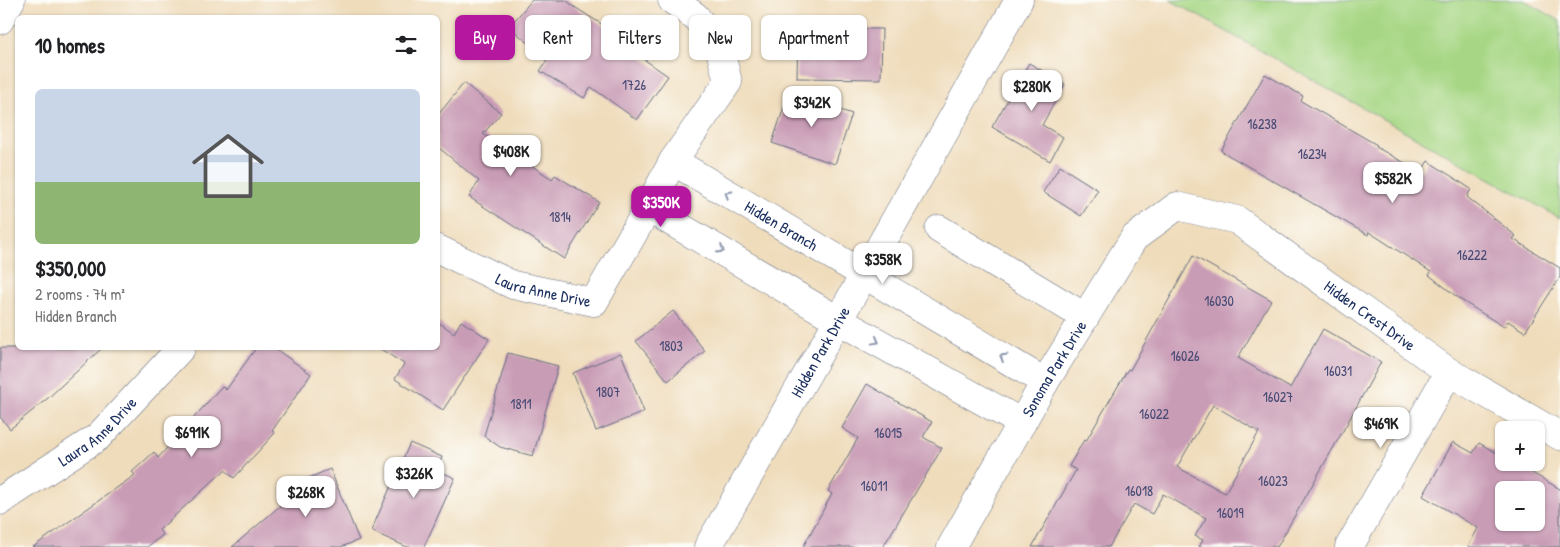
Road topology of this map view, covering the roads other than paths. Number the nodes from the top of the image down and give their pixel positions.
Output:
1 (11, 0) edge
2 (672, 0) edge
3 (1019, 0) edge
4 (0, 20) edge
5 (673, 161) junction
6 (1177, 206) joint
7 (648, 208) junction
8 (939, 229) dead end
9 (440, 250) edge
10 (864, 275) junction
11 (1085, 317) junction
12 (838, 320) junction
13 (179, 350) edge
14 (1449, 372) junction
15 (1045, 382) junction
16 (1022, 422) junction
17 (1560, 436) edge
18 (0, 501) edge
19 (708, 547) edge
20 (951, 547) edge
21 (1349, 547) edge

1 - 4 street
2 - 5 street, Laura Anne Drive
3 - 10 street, Hidden Park Drive
5 - 7 street, Laura Anne Drive
10 -> 5 street, Hidden Branch
6 - 11 street, Sonoma Park Drive
6 - 14 street, Hidden Crest Drive
7 - 9 street, Laura Anne Drive
7 -> 12 street
8 - 11 street
10 - 12 street, Hidden Park Drive
15 -> 10 street, Hidden Branch
11 - 15 street, Sonoma Park Drive
12 -> 16 street
12 - 19 street, Hidden Park Drive
13 - 18 street, Laura Anne Drive
14 - 17 street, Hidden Crest Drive
14 - 21 street
15 - 16 street, Sonoma Park Drive
16 - 20 street, Sonoma Park Drive

